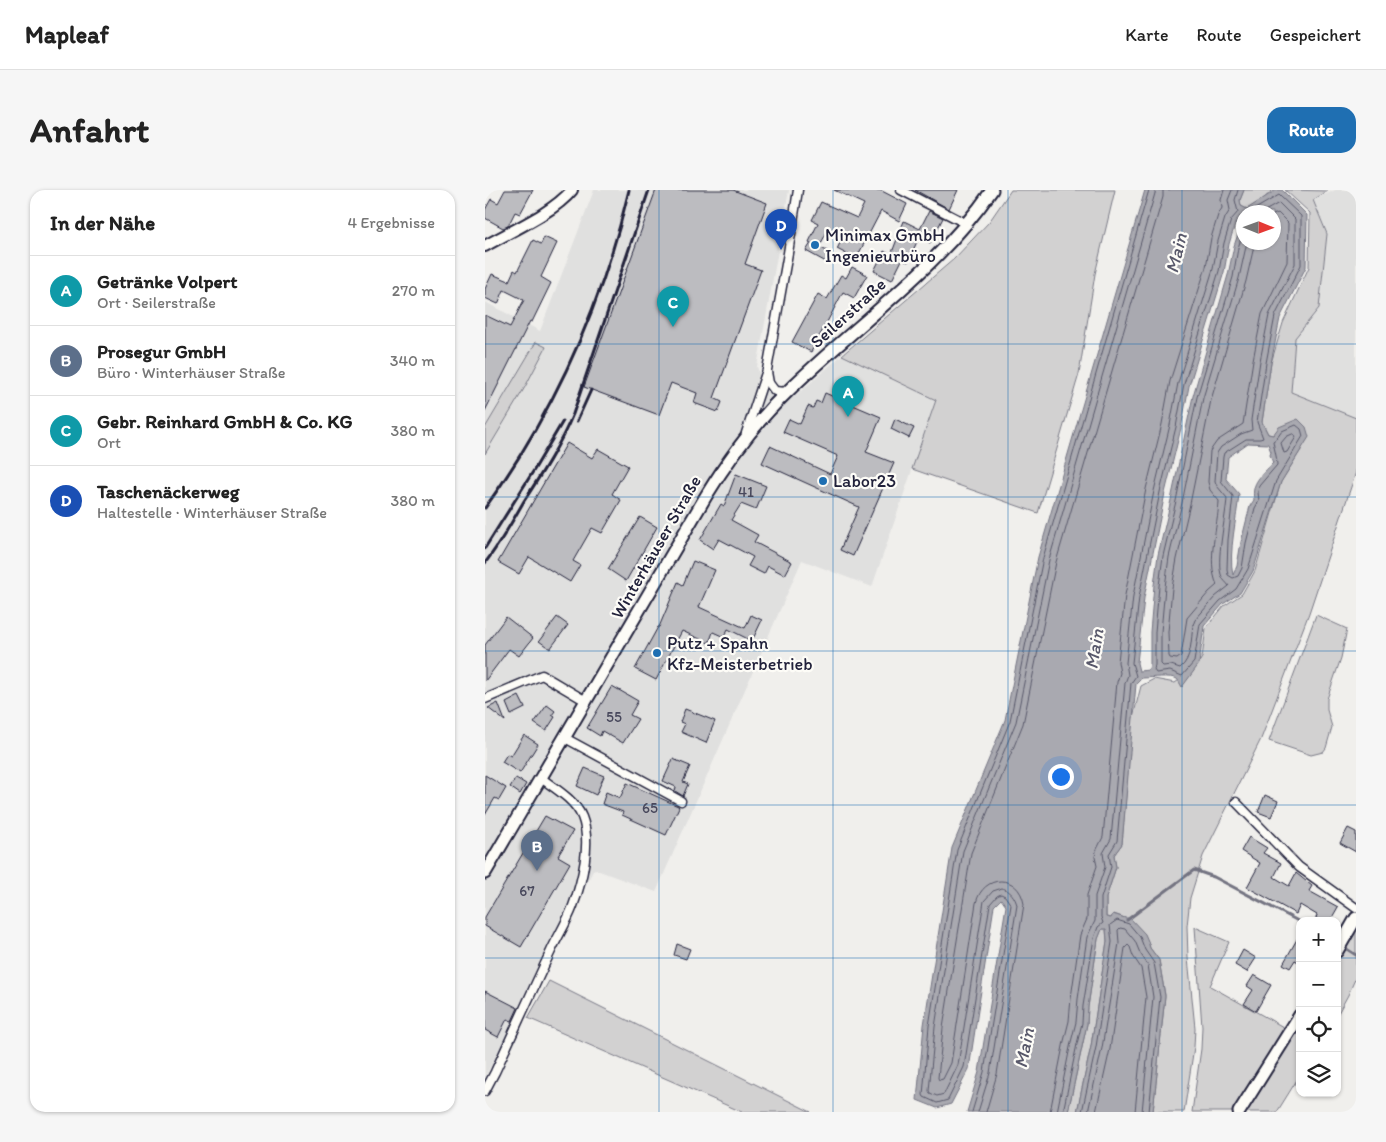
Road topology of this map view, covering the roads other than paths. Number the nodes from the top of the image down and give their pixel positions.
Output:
1 (572, 190) edge
2 (798, 190) edge
3 (901, 190) edge
4 (992, 190) edge
5 (967, 224) junction
6 (485, 246) edge
7 (767, 370) junction
8 (787, 392) junction
9 (745, 437) junction
10 (485, 699) edge
11 (586, 701) junction
12 (565, 738) junction
13 (541, 778) junction
14 (681, 801) dead end
15 (1236, 802) dead end
16 (485, 873) edge
17 (1356, 908) edge
18 (1356, 918) edge
19 (1341, 944) edge
20 (1296, 1021) edge
21 (485, 1091) edge
22 (1239, 1112) edge

1 - 6 street
2 - 7 street, Winterhäuser Straße
3 - 5 street
4 - 5 main road, Seilerstraße
5 - 8 main road, Seilerstraße
7 - 8 street
7 - 9 street, Winterhäuser Straße
8 - 9 main road, Seilerstraße
9 - 11 main road, Winterhäuser Straße
10 - 11 street
11 - 12 main road, Winterhäuser Straße
12 - 13 main road, Winterhäuser Straße
12 - 14 street
13 - 16 main road, Winterhäuser Straße
13 - 21 street
15 - 17 street
18 - 19 main road
20 - 22 main road

